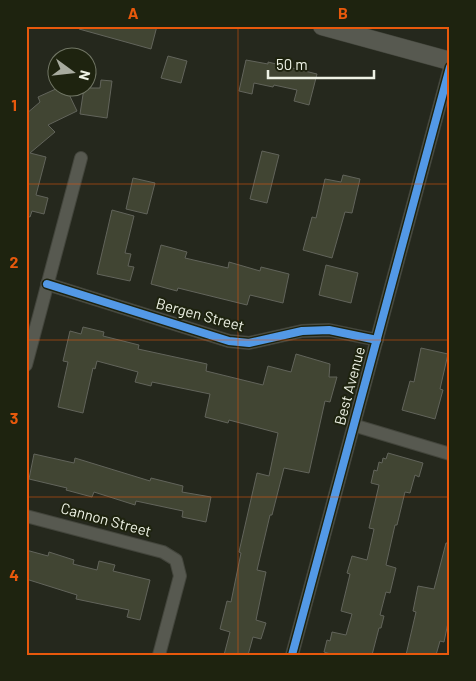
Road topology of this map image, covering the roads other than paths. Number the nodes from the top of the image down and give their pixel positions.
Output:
1 (322, 26) edge
2 (450, 61) edge
3 (450, 67) edge
4 (81, 158) dead end
5 (48, 284) junction
6 (377, 340) junction
7 (26, 365) edge
8 (354, 425) junction
9 (450, 454) edge
10 (26, 516) edge
11 (159, 655) edge
12 (292, 655) edge

1 - 2 main road
3 - 6 street, Best Avenue
4 - 5 street
5 - 6 street, Bergen Street
5 - 7 street
6 - 8 street, Best Avenue
8 - 9 street
8 - 12 street, Best Avenue
10 - 11 street, Cannon Street

